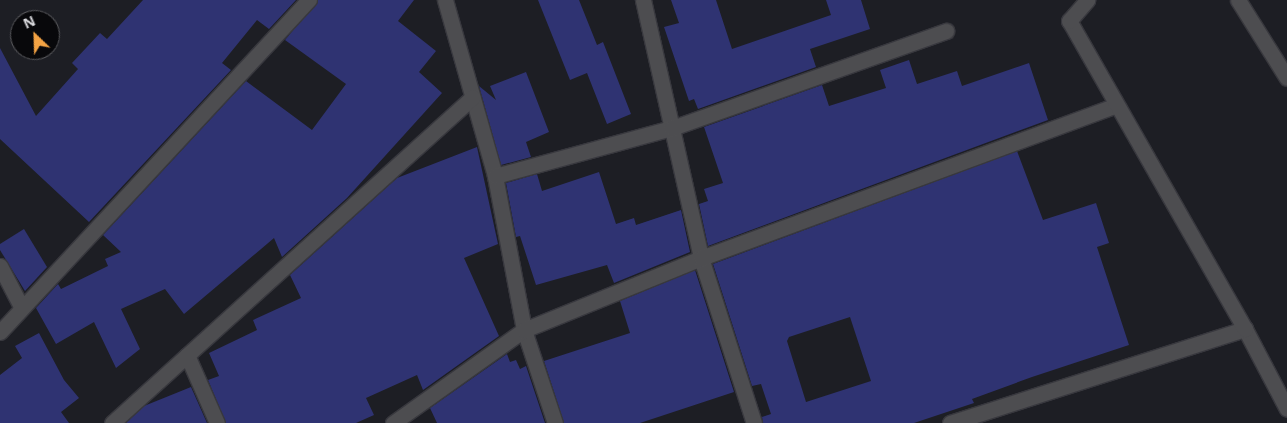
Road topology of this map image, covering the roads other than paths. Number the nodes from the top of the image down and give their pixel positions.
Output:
1 (309, 0) edge
2 (445, 0) edge
3 (643, 0) edge
4 (1087, 0) edge
5 (1238, 0) edge
6 (946, 31) dead end
7 (1287, 78) edge
8 (473, 97) junction
9 (1116, 105) junction
10 (672, 128) junction
11 (496, 176) junction
12 (701, 258) junction
13 (0, 266) edge
14 (22, 308) junction
15 (1245, 329) junction
16 (524, 330) junction
17 (0, 332) edge
18 (187, 355) junction
19 (1287, 409) edge
20 (112, 423) edge
21 (217, 423) edge
22 (393, 423) edge
23 (555, 423) edge
24 (754, 423) edge
25 (950, 423) edge

1 - 14 street
2 - 8 street
3 - 10 street
4 - 9 street
5 - 7 street
6 - 10 street
8 - 11 street
8 - 18 street
9 - 12 street
9 - 15 street
10 - 11 street
10 - 12 street
11 - 16 street
12 - 16 street
12 - 24 street
13 - 14 street
14 - 17 street
15 - 19 street
15 - 25 street
16 - 22 street
16 - 23 street
18 - 20 street
18 - 21 street

